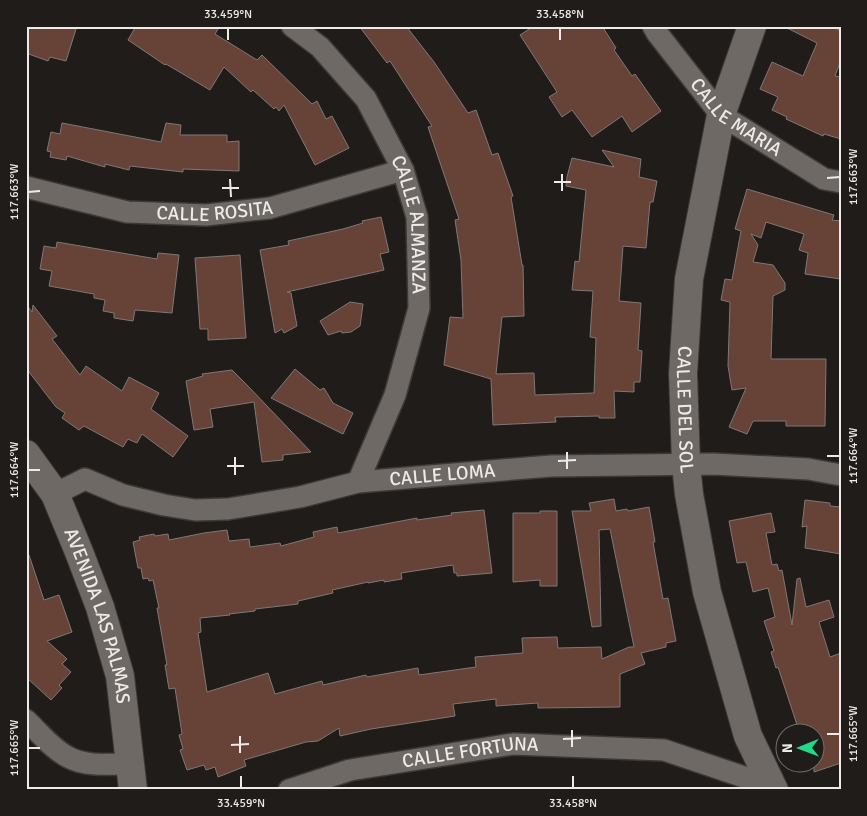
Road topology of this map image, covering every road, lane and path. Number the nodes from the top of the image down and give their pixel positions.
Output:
1 (292, 26) edge
2 (654, 26) edge
3 (752, 26) edge
4 (721, 115) junction
5 (403, 170) junction
6 (841, 182) edge
7 (26, 186) edge
8 (26, 454) edge
9 (686, 464) junction
10 (841, 475) edge
11 (358, 482) junction
12 (54, 494) junction
13 (26, 720) edge
14 (132, 777) edge
15 (289, 790) edge
16 (768, 790) edge
17 (774, 790) edge

1 - 5 street, CALLE ALMANZA
2 - 4 street, CALLE MARIA
3 - 4 street, CALLE DEL SOL
4 - 6 street, CALLE MARIA
4 - 9 street, CALLE DEL SOL
5 - 7 street, CALLE ROSITA
5 - 11 street, CALLE ALMANZA
8 - 12 street, AVENIDA LAS PALMAS
9 - 10 street, CALLE LOMA
9 - 11 street, CALLE LOMA
9 - 17 street, CALLE DEL SOL
11 - 12 street, CALLE LOMA
12 - 14 street, AVENIDA LAS PALMAS
13 - 14 street
15 - 16 street, CALLE FORTUNA

